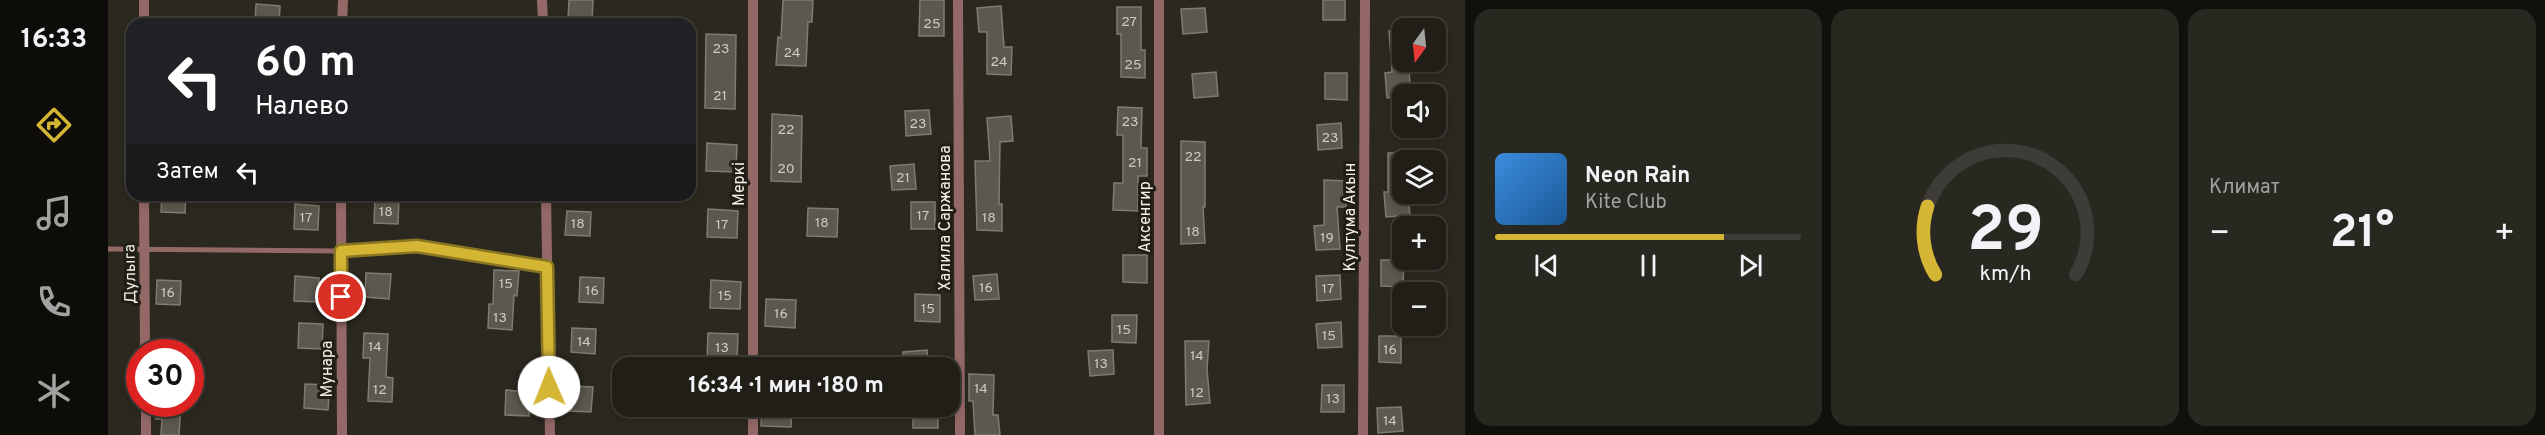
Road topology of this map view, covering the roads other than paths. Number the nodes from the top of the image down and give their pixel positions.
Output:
1 (144, 0) edge
2 (343, 0) edge
3 (542, 0) edge
4 (753, 0) edge
5 (958, 0) edge
6 (1159, 0) edge
7 (1365, 0) edge
8 (144, 18) edge
9 (342, 18) edge
10 (543, 18) edge
11 (144, 201) edge
12 (341, 201) edge
13 (546, 201) edge
14 (108, 249) edge
15 (144, 251) junction
16 (341, 251) junction
17 (547, 267) junction
18 (145, 339) edge
19 (753, 357) edge
20 (146, 417) edge
21 (753, 417) edge
22 (146, 435) edge
23 (342, 435) edge
24 (550, 435) edge
25 (753, 435) edge
26 (960, 435) edge
27 (1159, 435) edge
28 (1363, 435) edge

1 - 8 street
2 - 9 street
3 - 10 street
4 - 19 street, Меркі
5 - 26 street, Халила Саржанова
6 - 27 street, Аксенгир
7 - 28 street, Култума Акын
11 - 15 street, Дулыга
12 - 16 street, Мунара
13 - 17 street
14 - 15 lane
15 - 16 lane
15 - 18 street, Дулыга
16 - 17 lane
16 - 23 street, Мунара
17 - 24 street
20 - 22 street
21 - 25 street

